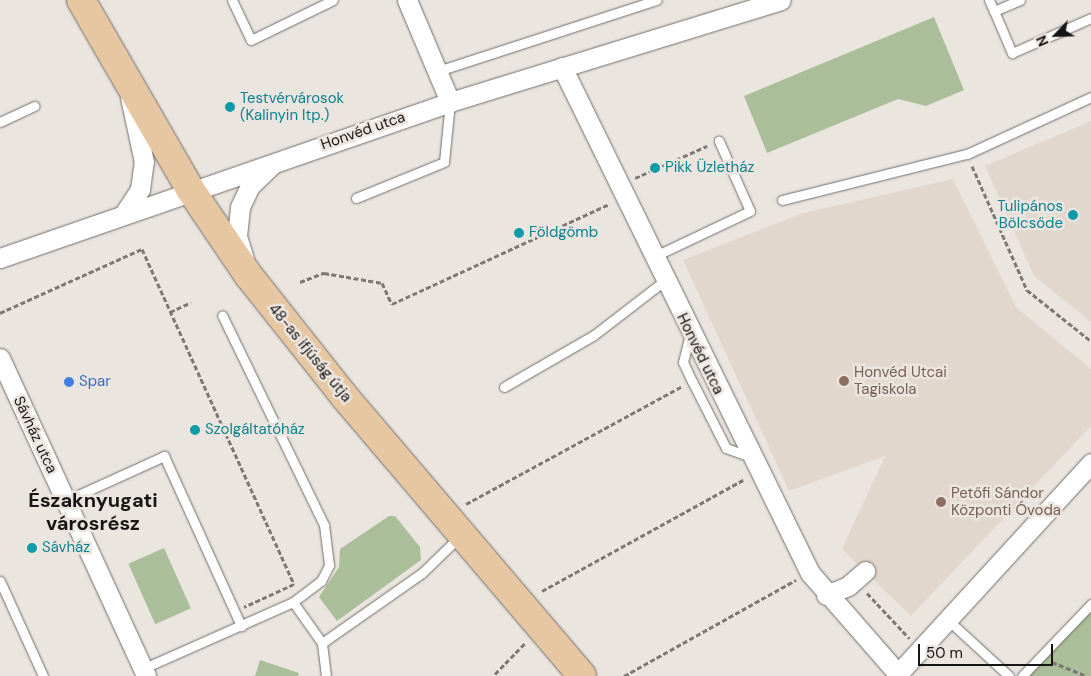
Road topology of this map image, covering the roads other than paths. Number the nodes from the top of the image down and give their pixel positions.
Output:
1 (81, 0) edge
2 (232, 0) edge
3 (333, 0) edge
4 (406, 0) edge
5 (656, 0) edge
6 (781, 0) edge
7 (989, 0) edge
8 (1020, 0) edge
9 (994, 11) junction
10 (1091, 18) edge
11 (562, 67) junction
12 (438, 72) junction
13 (127, 85) junction
14 (1091, 97) edge
15 (450, 102) junction
16 (34, 106) dead end
17 (0, 122) edge
18 (719, 141) road end
19 (278, 160) junction
20 (190, 189) junction
21 (356, 198) dead end
22 (782, 200) dead end
23 (124, 214) junction
24 (0, 258) edge
25 (653, 258) junction
26 (249, 276) junction
27 (664, 281) junction
28 (222, 315) dead end
29 (690, 334) junction
30 (0, 358) edge
31 (504, 387) dead end
32 (1091, 463) edge
33 (755, 464) junction
34 (65, 501) junction
35 (461, 534) junction
36 (860, 575) road end
37 (0, 581) edge
38 (826, 595) junction
39 (293, 602) junction
40 (1091, 604) edge
41 (948, 620) junction
42 (241, 626) junction
43 (322, 643) junction
44 (144, 672) edge
45 (897, 675) edge
46 (44, 676) edge
47 (326, 676) edge
48 (582, 676) edge
49 (1008, 676) edge
50 (1022, 676) edge

1 - 13 main road, 48-as ifjúság útja
2 - 3 lane
4 - 12 street
5 - 12 lane
6 - 11 street, Honvéd utca
7 - 9 lane
8 - 9 lane
9 - 10 lane
11 - 15 street, Honvéd utca
11 - 25 street, Honvéd utca
12 - 15 street
13 - 20 main road, 48-as ifjúság útja
13 - 23 street
14 - 22 lane
15 - 19 street, Honvéd utca
15 - 21 lane
16 - 17 lane
18 - 25 lane
19 - 20 street, Honvéd utca
19 - 26 street, Honvéd utca
20 - 23 street, Honvéd utca
20 - 26 main road, 48-as ifjúság útja
23 - 24 street, Honvéd utca
25 - 27 street, Honvéd utca
26 - 35 main road, 48-as ifjúság útja
27 - 29 street, Honvéd utca
27 - 31 lane
28 - 39 lane
29 - 33 street, Honvéd utca
29 - 33 lane
30 - 34 street, Sávház utca
32 - 41 street
33 - 38 street, Honvéd utca
34 - 42 lane
34 - 44 street, Sávház utca
35 - 43 lane
35 - 48 main road, 48-as ifjúság útja
36 - 38 street
37 - 46 lane
38 - 45 street, Honvéd utca
39 - 42 lane
39 - 43 lane
40 - 50 lane
41 - 45 street
41 - 49 lane
42 - 44 lane
43 - 47 lane

